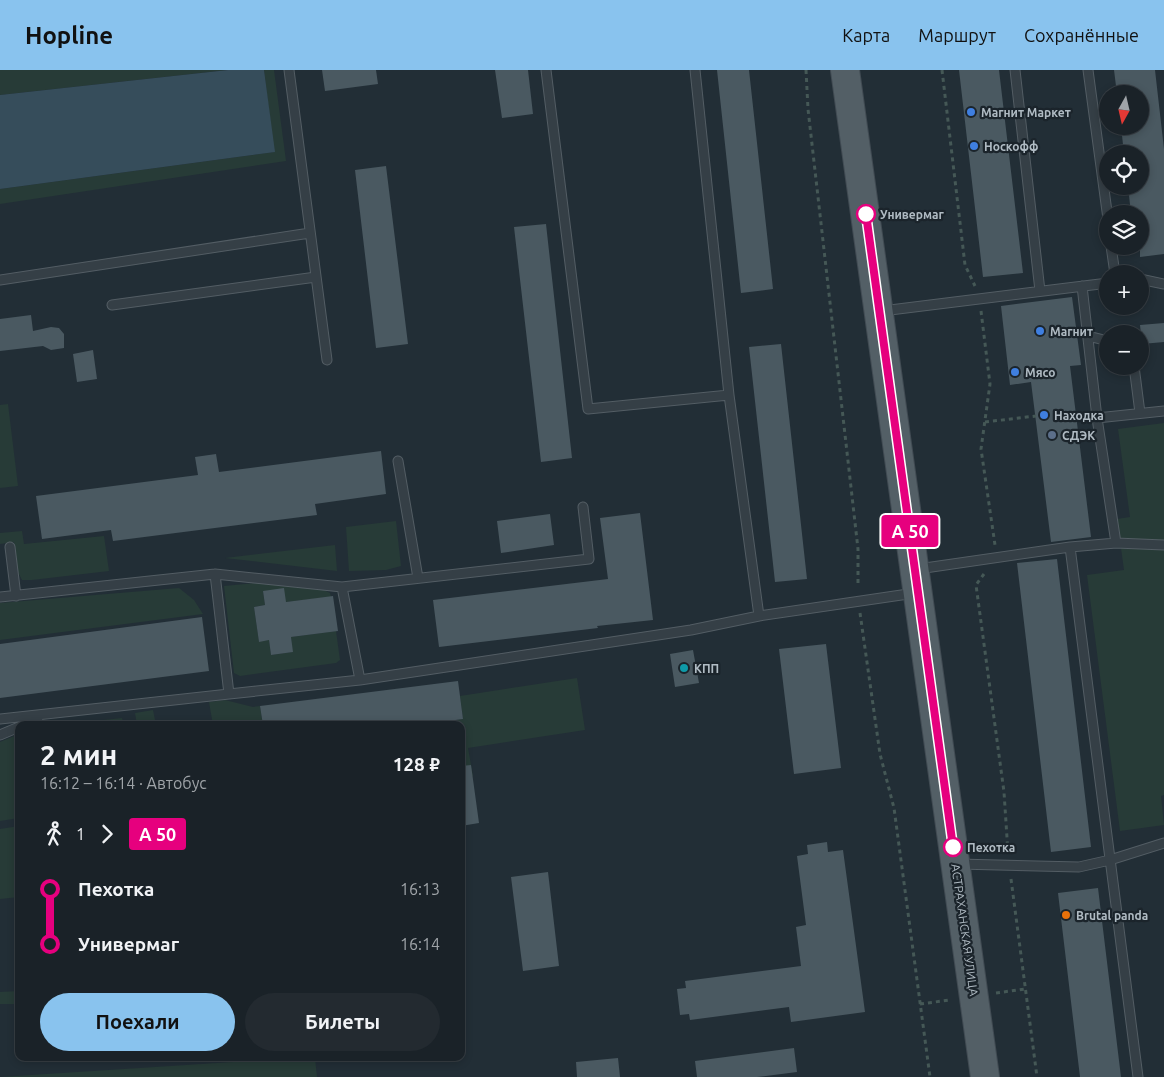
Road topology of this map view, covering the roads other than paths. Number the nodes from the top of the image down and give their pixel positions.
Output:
1 (289, 70) edge
2 (546, 70) edge
3 (695, 70) edge
4 (845, 70) edge
5 (1015, 70) edge
6 (1088, 70) edge
7 (1106, 205) edge
8 (310, 234) junction
9 (316, 277) junction
10 (0, 280) edge
11 (1149, 281) edge
12 (1099, 284) edge
13 (1164, 284) edge
14 (1082, 286) junction
15 (1040, 291) junction
16 (112, 305) dead end
17 (880, 312) junction
18 (1088, 336) junction
19 (1099, 339) edge
20 (327, 360) dead end
21 (1135, 375) edge
22 (729, 395) junction
23 (1164, 411) edge
24 (1140, 413) junction
25 (1097, 418) junction
26 (398, 461) dead end
27 (583, 507) dead end
28 (1116, 542) junction
29 (1164, 545) edge
30 (10, 546) dead end
31 (1070, 548) junction
32 (215, 574) junction
33 (418, 578) junction
34 (917, 581) junction
35 (342, 587) junction
36 (16, 596) junction
37 (0, 597) edge
38 (759, 616) junction
39 (360, 680) junction
40 (229, 694) junction
41 (47, 714) junction
42 (0, 720) edge
43 (32, 721) edge
44 (15, 729) edge
45 (0, 735) edge
46 (1164, 843) edge
47 (1110, 860) junction
48 (956, 864) junction
49 (985, 1077) edge
50 (1138, 1077) edge

1 - 8 lane
2 - 22 lane
3 - 22 lane
4 - 17 main road, АСТРАХАНСКАЯ УЛИЦА
5 - 15 lane
6 - 7 lane
8 - 9 lane
8 - 10 lane
9 - 16 lane
9 - 20 lane
11 - 13 lane
12 - 14 lane
14 - 15 lane
14 - 18 lane
15 - 17 lane
17 - 34 main road, АСТРАХАНСКАЯ УЛИЦА
18 - 19 lane
18 - 25 lane
21 - 24 lane
22 - 38 lane
23 - 24 lane
24 - 25 lane
25 - 28 lane
26 - 33 lane
27 - 33 lane
28 - 29 lane
28 - 31 lane
30 - 36 lane
31 - 34 lane
31 - 47 lane
32 - 35 lane
32 - 36 lane
32 - 40 lane
33 - 35 lane
34 - 38 lane
34 - 48 main road, АСТРАХАНСКАЯ УЛИЦА
35 - 39 lane
36 - 37 lane
38 - 39 lane
39 - 40 lane
40 - 41 lane
41 - 42 lane
41 - 43 lane
44 - 45 lane
46 - 47 lane
47 - 48 lane
47 - 50 lane
48 - 49 main road, АСТРАХАНСКАЯ УЛИЦА

